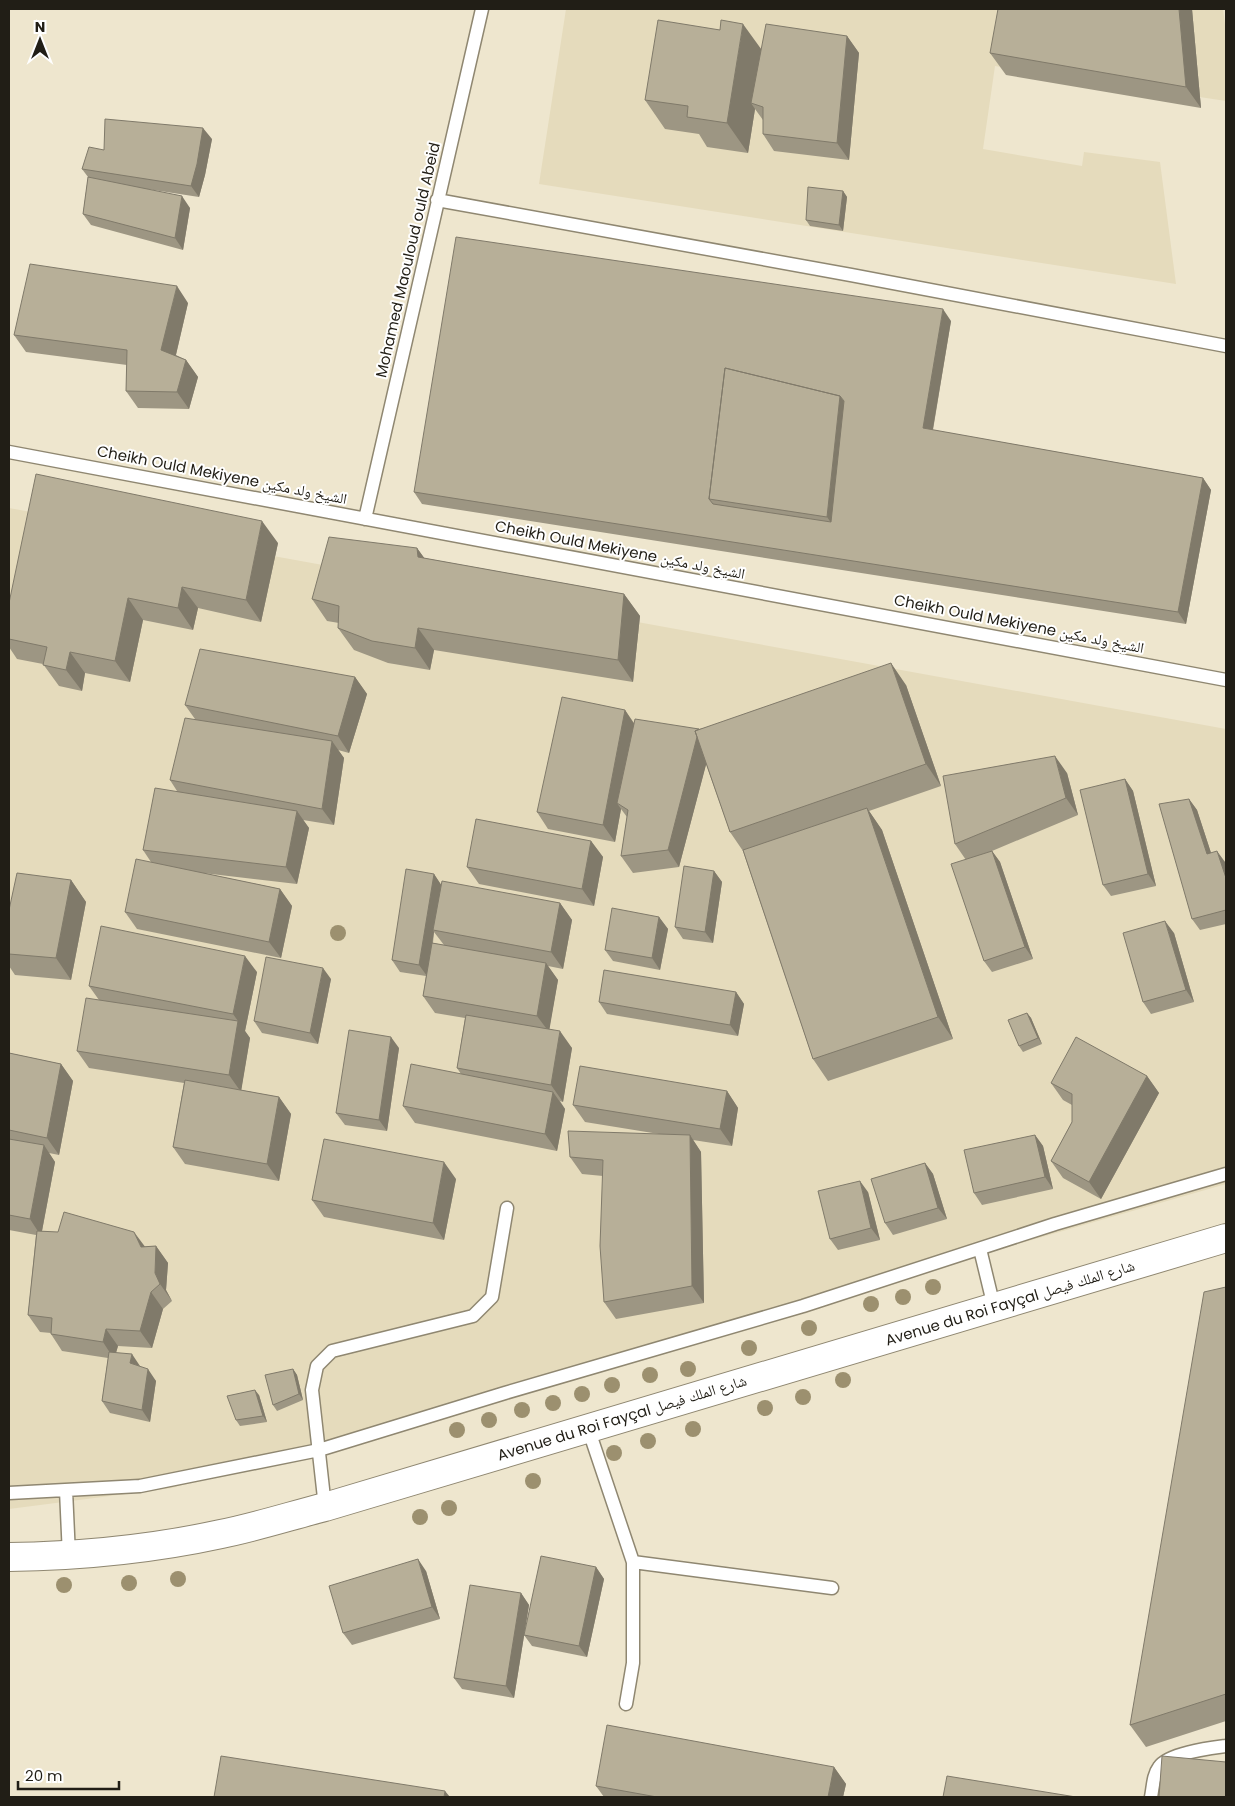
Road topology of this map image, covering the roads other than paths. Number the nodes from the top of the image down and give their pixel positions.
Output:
1 (482, 9) edge
2 (438, 200) junction
3 (1226, 346) edge
4 (9, 452) edge
5 (365, 519) junction
6 (1226, 680) edge
7 (1226, 1174) edge
8 (507, 1208) dead end
9 (1226, 1238) edge
10 (980, 1249) junction
11 (994, 1307) junction
12 (588, 1428) junction
13 (319, 1450) junction
14 (66, 1490) junction
15 (9, 1493) edge
16 (325, 1506) junction
17 (69, 1556) junction
18 (9, 1557) edge
19 (633, 1562) junction
20 (832, 1588) dead end
21 (626, 1704) dead end
22 (1226, 1746) edge
23 (1151, 1797) edge

1 - 2 lane, Mohamed Maouloud ould Abeid
2 - 3 lane
2 - 5 lane, Mohamed Maouloud ould Abeid
4 - 5 lane, Cheikh Ould Mekiyene الشيخ ولد مكين
5 - 6 lane, Cheikh Ould Mekiyene الشيخ ولد مكين
7 - 10 lane
8 - 13 lane
9 - 11 street, Avenue du Roi Fayçal شارع الملك فيصل
10 - 11 lane
10 - 13 lane
11 - 12 street, Avenue du Roi Fayçal شارع الملك فيصل
12 - 16 street, Avenue du Roi Fayçal شارع الملك فيصل
12 - 19 lane
13 - 14 lane
13 - 16 lane
14 - 15 lane
14 - 17 lane
16 - 17 street, Avenue du Roi Fayçal شارع الملك فيصل
17 - 18 street, Avenue du Roi Fayçal شارع الملك فيصل
19 - 20 lane
19 - 21 lane
22 - 23 lane

